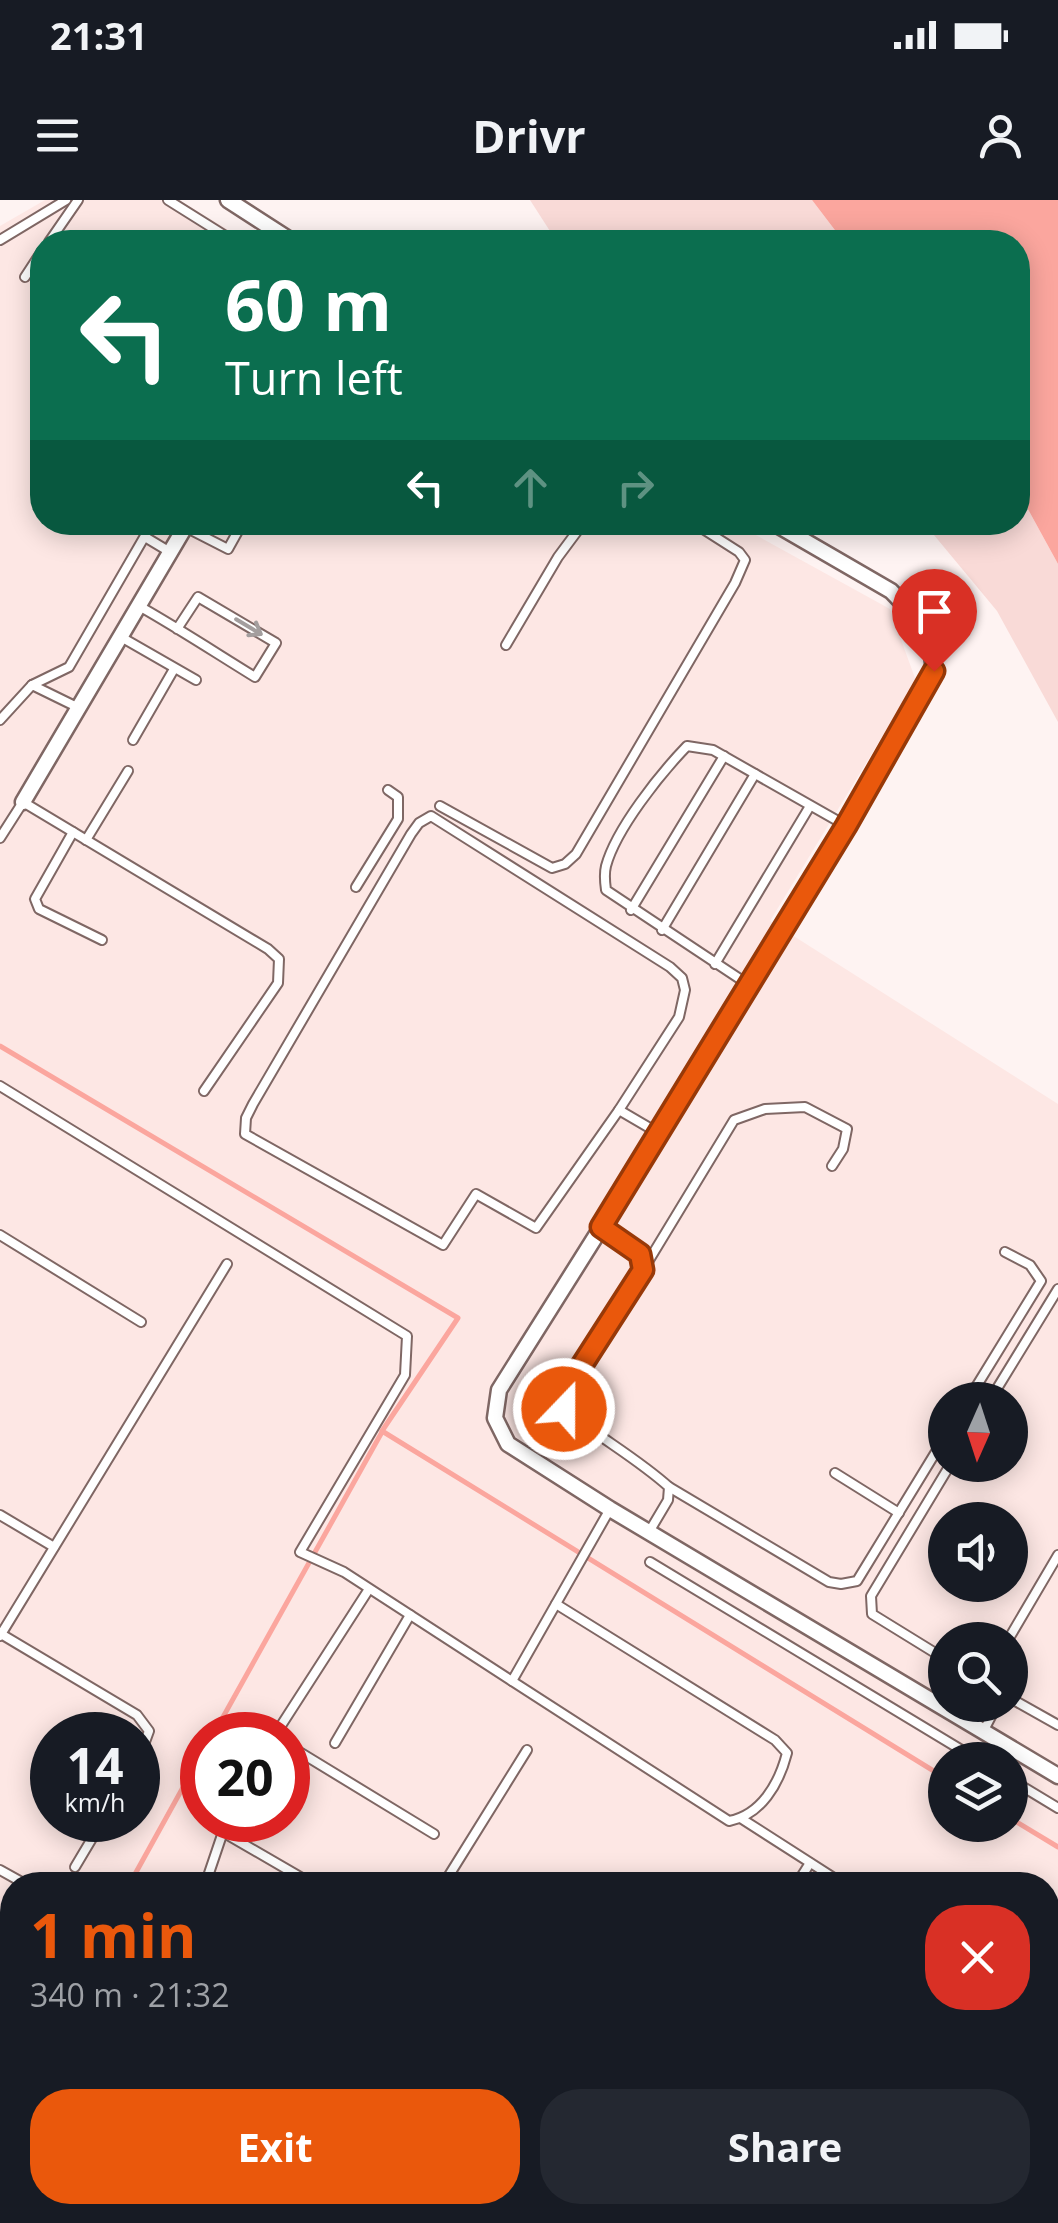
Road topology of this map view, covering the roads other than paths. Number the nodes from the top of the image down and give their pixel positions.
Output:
1 (66, 200) edge
2 (78, 200) edge
3 (168, 200) edge
4 (228, 200) edge
5 (57, 230) edge
6 (216, 230) edge
7 (274, 230) edge
8 (0, 240) edge
9 (30, 268) edge
10 (24, 277) dead end
11 (180, 535) edge
12 (204, 535) edge
13 (236, 535) edge
14 (574, 535) edge
15 (712, 535) edge
16 (794, 535) edge
17 (145, 537) joint
18 (170, 552) junction
19 (139, 606) junction
20 (176, 629) junction
21 (121, 637) junction
22 (506, 645) dead end
23 (174, 669) junction
24 (196, 680) dead end
25 (32, 685) junction
26 (79, 708) junction
27 (0, 720) edge
28 (132, 740) dead end
29 (724, 756) junction
30 (128, 771) dead end
31 (755, 774) junction
32 (388, 790) dead end
33 (24, 802) junction
34 (440, 806) dead end
35 (810, 806) junction
36 (846, 826) junction
37 (73, 832) junction
38 (0, 838) edge
39 (86, 840) junction
40 (356, 887) dead end
41 (632, 910) junction
42 (662, 930) junction
43 (102, 940) dead end
44 (715, 964) junction
45 (749, 985) junction
46 (0, 1086) edge
47 (204, 1091) dead end
48 (619, 1110) junction
49 (660, 1134) junction
50 (832, 1166) dead end
51 (601, 1227) junction
52 (0, 1235) edge
53 (1005, 1252) dead end
54 (228, 1264) dead end
55 (643, 1270) junction
56 (1058, 1289) edge
57 (141, 1322) dead end
58 (979, 1382) edge
59 (1001, 1382) edge
60 (928, 1465) edge
61 (835, 1473) dead end
62 (940, 1482) edge
63 (669, 1487) junction
64 (610, 1509) junction
65 (899, 1512) junction
66 (0, 1515) edge
67 (649, 1532) junction
68 (54, 1547) junction
69 (1058, 1555) edge
70 (650, 1562) dead end
71 (369, 1589) junction
72 (556, 1604) junction
73 (410, 1615) junction
74 (1019, 1622) edge
75 (0, 1635) edge
76 (928, 1648) edge
77 (512, 1681) junction
78 (928, 1699) edge
79 (1028, 1708) edge
80 (132, 1712) edge
81 (290, 1712) edge
82 (967, 1722) edge
83 (989, 1722) edge
84 (1058, 1726) edge
85 (984, 1732) junction
86 (948, 1742) edge
87 (335, 1744) dead end
88 (527, 1750) dead end
89 (310, 1758) edge
90 (1058, 1776) edge
91 (1028, 1790) edge
92 (1058, 1808) edge
93 (742, 1819) junction
94 (434, 1834) dead end
95 (89, 1842) edge
96 (218, 1842) edge
97 (240, 1842) edge
98 (810, 1863) junction
99 (75, 1867) dead end
100 (209, 1872) edge
101 (292, 1872) edge
102 (451, 1872) edge
103 (804, 1872) edge
104 (824, 1872) edge

1 - 8 lane
2 - 5 lane
3 - 6 lane
4 - 7 street
9 - 10 lane
11 - 18 street
12 - 13 lane
14 - 22 lane
15 - 34 lane
16 - 36 street
17 - 18 lane
17 - 25 lane
18 - 19 street
19 - 20 lane
19 - 21 street
20 -> 20 lane
21 - 23 lane
21 - 26 street
23 - 24 lane
23 - 28 lane
25 - 26 lane
25 - 27 lane
26 - 33 street
29 - 31 lane
29 - 41 lane
29 - 41 lane
30 - 39 lane
31 - 35 lane
31 - 42 lane
32 - 40 lane
33 - 37 lane
33 - 38 lane
35 - 36 lane
35 - 44 lane
36 - 45 street
37 - 39 lane
37 - 43 lane
39 - 47 lane
41 - 42 lane
42 - 44 lane
44 - 45 lane
45 - 49 street
46 - 71 lane
48 - 48 lane
48 - 49 lane
49 - 51 street
50 - 55 lane
51 - 55 lane
51 - 64 street
52 - 57 lane
53 - 58 lane
54 - 68 lane
55 - 63 lane
56 - 59 lane
60 - 65 lane
61 - 65 lane
62 - 76 lane
63 - 65 lane
63 - 67 lane
64 - 67 street
64 - 72 lane
66 - 68 lane
67 - 78 street
68 - 75 lane
69 - 74 lane
70 - 86 lane
71 - 73 lane
71 - 81 lane
72 - 77 lane
72 - 93 lane
73 - 77 lane
73 - 87 lane
75 - 80 lane
77 - 93 lane
79 - 84 lane
82 - 85 street
83 - 85 lane
85 - 90 street
88 - 102 lane
89 - 94 lane
91 - 92 lane
93 - 98 lane
95 - 99 lane
96 - 100 lane
97 - 101 lane
98 - 103 lane
98 - 104 lane

